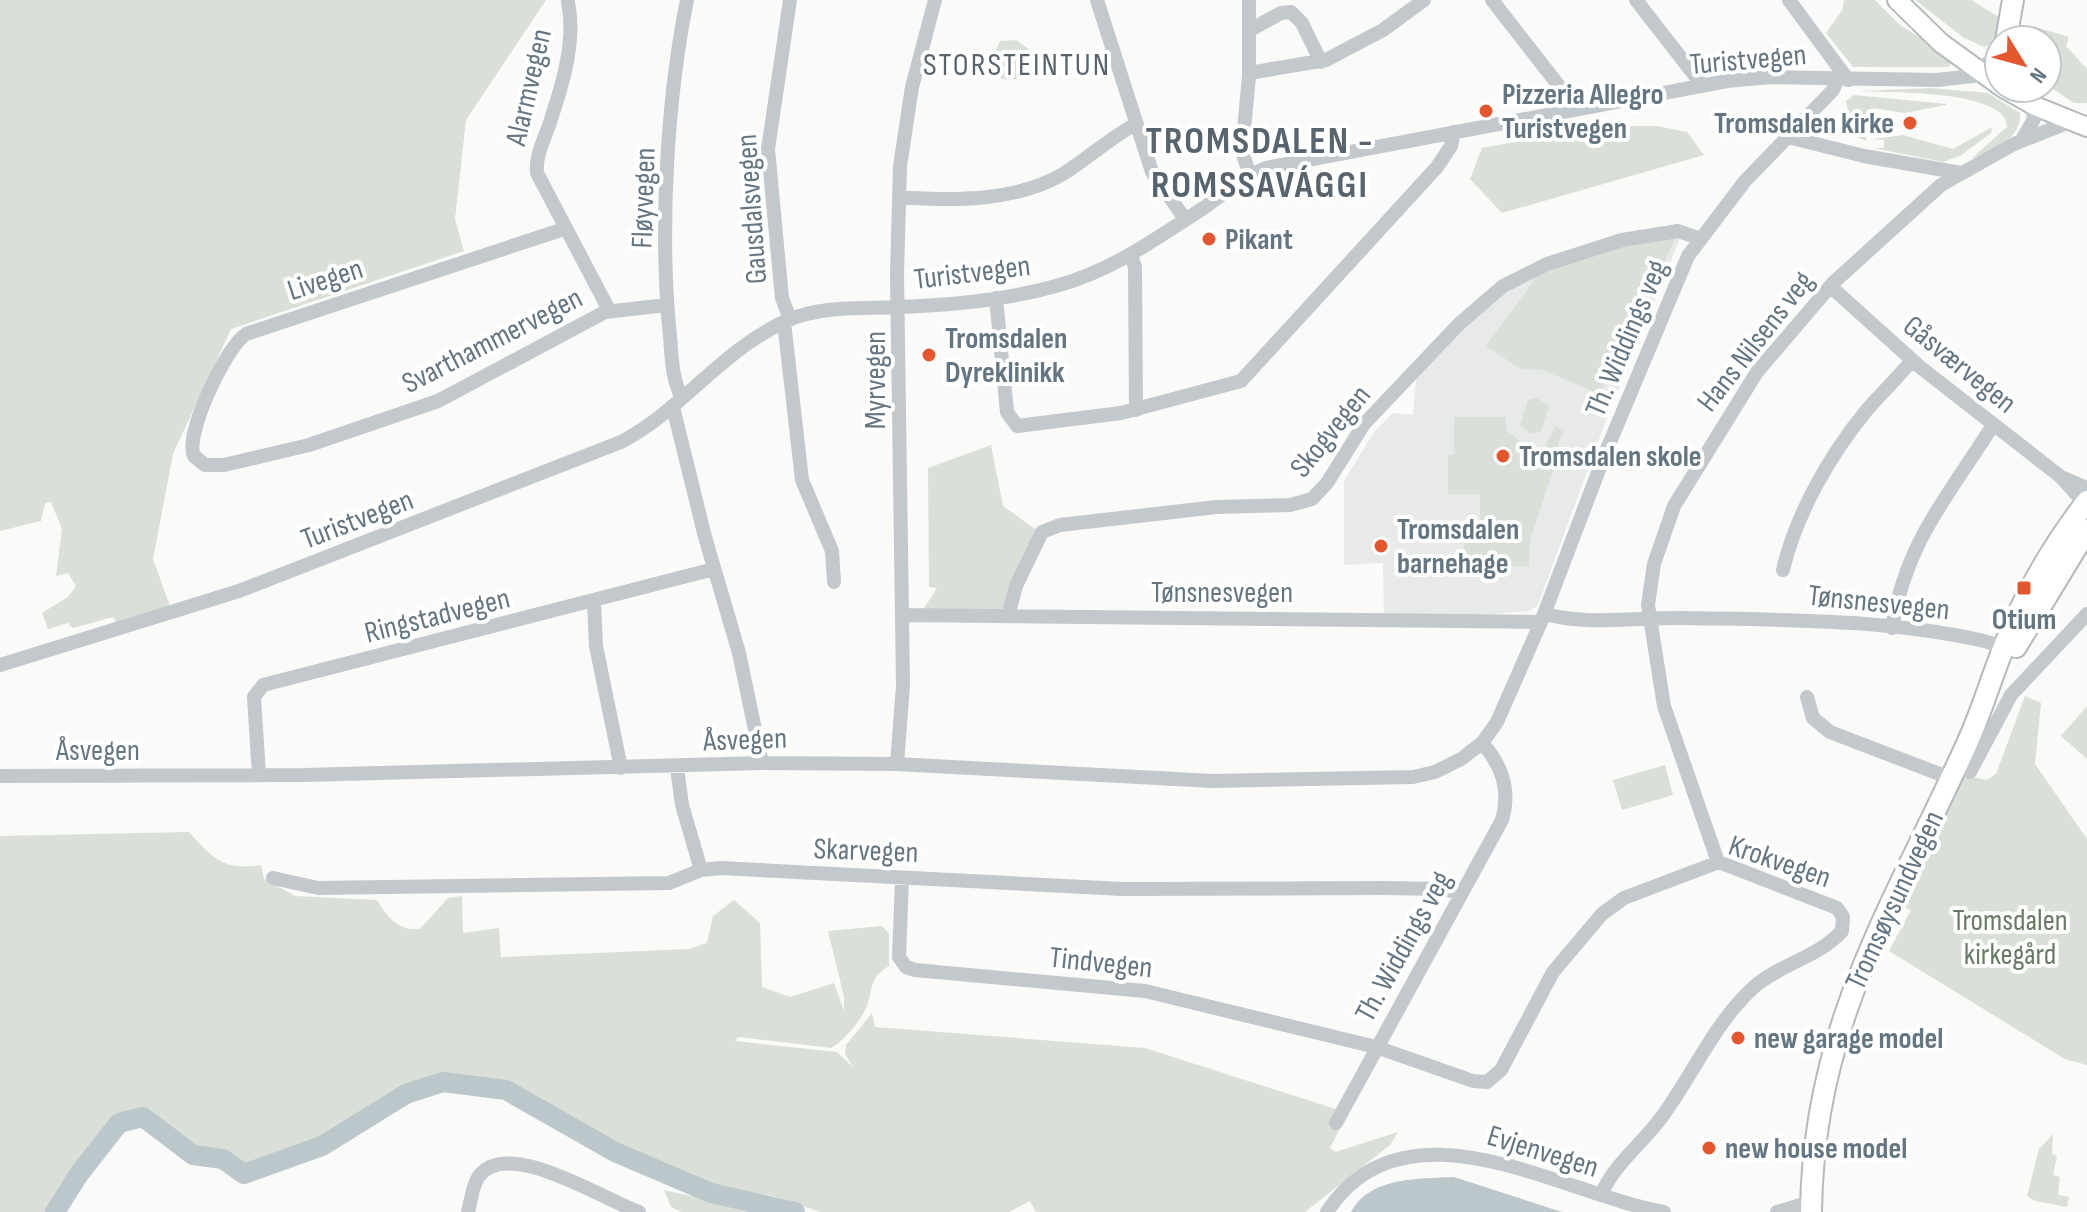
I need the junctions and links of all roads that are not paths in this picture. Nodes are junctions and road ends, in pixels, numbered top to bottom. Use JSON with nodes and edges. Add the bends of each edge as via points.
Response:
{"nodes":[{"id":1,"x":687,"y":0,"type":"edge"},
{"id":2,"x":790,"y":0,"type":"edge"},
{"id":3,"x":935,"y":0,"type":"edge"},
{"id":4,"x":1097,"y":0,"type":"edge"},
{"id":5,"x":1249,"y":0,"type":"edge"},
{"id":6,"x":1424,"y":0,"type":"edge"},
{"id":7,"x":1492,"y":0,"type":"edge"},
{"id":8,"x":1636,"y":0,"type":"edge"},
{"id":9,"x":1789,"y":0,"type":"edge"},
{"id":10,"x":1897,"y":0,"type":"edge"},
{"id":11,"x":2013,"y":0,"type":"edge"},
{"id":12,"x":568,"y":2,"type":"dead end"},
{"id":13,"x":2009,"y":24,"type":"edge"},
{"id":14,"x":1250,"y":30,"type":"junction"},
{"id":15,"x":1321,"y":62,"type":"junction"},
{"id":16,"x":1983,"y":67,"type":"edge"},
{"id":17,"x":1983,"y":72,"type":"edge"},
{"id":18,"x":1249,"y":73,"type":"junction"},
{"id":19,"x":1842,"y":80,"type":"junction"},
{"id":20,"x":1703,"y":86,"type":"junction"},
{"id":21,"x":2030,"y":104,"type":"edge"},
{"id":22,"x":2041,"y":104,"type":"edge"},
{"id":23,"x":1570,"y":109,"type":"junction"},
{"id":24,"x":2080,"y":124,"type":"edge"},
{"id":25,"x":1134,"y":125,"type":"junction"},
{"id":26,"x":1454,"y":132,"type":"junction"},
{"id":27,"x":1788,"y":137,"type":"junction"},
{"id":28,"x":2022,"y":140,"type":"junction"},
{"id":29,"x":1961,"y":173,"type":"junction"},
{"id":30,"x":1250,"y":175,"type":"junction"},
{"id":31,"x":899,"y":197,"type":"junction"},
{"id":32,"x":1185,"y":219,"type":"junction"},
{"id":33,"x":564,"y":229,"type":"junction"},
{"id":34,"x":1698,"y":238,"type":"junction"},
{"id":35,"x":1131,"y":255,"type":"junction"},
{"id":36,"x":1830,"y":286,"type":"junction"},
{"id":37,"x":996,"y":298,"type":"junction"},
{"id":38,"x":667,"y":305,"type":"junction"},
{"id":39,"x":898,"y":307,"type":"junction"},
{"id":40,"x":609,"y":310,"type":"junction"},
{"id":41,"x":787,"y":320,"type":"junction"},
{"id":42,"x":1912,"y":360,"type":"junction"},
{"id":43,"x":678,"y":402,"type":"junction"},
{"id":44,"x":1136,"y":410,"type":"junction"},
{"id":45,"x":1993,"y":425,"type":"junction"},
{"id":46,"x":203,"y":464,"type":"joint"},
{"id":47,"x":2086,"y":500,"type":"edge"},
{"id":48,"x":2087,"y":530,"type":"edge"},
{"id":49,"x":714,"y":569,"type":"junction"},
{"id":50,"x":1783,"y":570,"type":"dead end"},
{"id":51,"x":834,"y":582,"type":"dead end"},
{"id":52,"x":594,"y":602,"type":"junction"},
{"id":53,"x":2087,"y":614,"type":"edge"},
{"id":54,"x":902,"y":615,"type":"junction"},
{"id":55,"x":1008,"y":616,"type":"junction"},
{"id":56,"x":1650,"y":617,"type":"junction"},
{"id":57,"x":1543,"y":618,"type":"junction"},
{"id":58,"x":1892,"y":628,"type":"junction"},
{"id":59,"x":2001,"y":647,"type":"junction"},
{"id":60,"x":0,"y":665,"type":"edge"},
{"id":61,"x":1807,"y":697,"type":"dead end"},
{"id":62,"x":1482,"y":743,"type":"junction"},
{"id":63,"x":762,"y":763,"type":"junction"},
{"id":64,"x":897,"y":764,"type":"junction"},
{"id":65,"x":621,"y":768,"type":"junction"},
{"id":66,"x":677,"y":768,"type":"junction"},
{"id":67,"x":259,"y":775,"type":"junction"},
{"id":68,"x":1960,"y":775,"type":"junction"},
{"id":69,"x":0,"y":776,"type":"edge"},
{"id":70,"x":1718,"y":862,"type":"junction"},
{"id":71,"x":701,"y":870,"type":"junction"},
{"id":72,"x":273,"y":878,"type":"dead end"},
{"id":73,"x":902,"y":879,"type":"junction"},
{"id":74,"x":1461,"y":894,"type":"junction"},
{"id":75,"x":1376,"y":1047,"type":"junction"},
{"id":76,"x":1336,"y":1123,"type":"dead end"},
{"id":77,"x":1601,"y":1195,"type":"junction"},
{"id":78,"x":1811,"y":1207,"type":"edge"},
{"id":79,"x":468,"y":1212,"type":"edge"},
{"id":80,"x":639,"y":1212,"type":"edge"},
{"id":81,"x":1327,"y":1212,"type":"edge"},
{"id":82,"x":1664,"y":1212,"type":"edge"},
{"id":83,"x":1777,"y":1212,"type":"edge"}],
"edges":[{"from":1,"to":38,"type":"street","name":"Fløyvegen","via":[[670,164]]},
{"from":2,"to":41,"type":"street","name":"Gausdalsvegen","via":[[768,149]]},
{"from":3,"to":31,"type":"street","name":"Myrvegen","via":[[904,121]]},
{"from":4,"to":25,"type":"street"},
{"from":5,"to":14,"type":"street"},
{"from":6,"to":15,"type":"street","via":[[1383,30]]},
{"from":7,"to":23,"type":"street","via":[[1563,91]]},
{"from":8,"to":20,"type":"street"},
{"from":9,"to":19,"type":"street"},
{"from":10,"to":16,"type":"main road","via":[[1941,43]]},
{"from":11,"to":13,"type":"highway"},
{"from":12,"to":33,"type":"street","name":"Alarmvegen","via":[[567,57],[536,169]]},
{"from":14,"to":15,"type":"street","via":[[1291,12]]},
{"from":14,"to":18,"type":"street"},
{"from":15,"to":18,"type":"street"},
{"from":17,"to":19,"type":"street","name":"Turistvegen","via":[[1937,80]]},
{"from":18,"to":30,"type":"street","via":[[1242,152]]},
{"from":19,"to":20,"type":"street","name":"Turistvegen","via":[[1771,77]]},
{"from":19,"to":27,"type":"street","name":"Th. Widdings veg"},
{"from":20,"to":23,"type":"street","name":"Turistvegen"},
{"from":21,"to":28,"type":"street","via":[[2034,119]]},
{"from":22,"to":24,"type":"main road"},
{"from":23,"to":26,"type":"street","name":"Turistvegen"},
{"from":24,"to":28,"type":"street"},
{"from":25,"to":31,"type":"street","via":[[1062,174],[1037,184],[974,199]]},
{"from":25,"to":32,"type":"street","via":[[1153,175]]},
{"from":26,"to":30,"type":"street","name":"Turistvegen"},
{"from":26,"to":44,"type":"street","via":[[1437,167],[1246,377]]},
{"from":27,"to":29,"type":"street"},
{"from":27,"to":34,"type":"street","name":"Th. Widdings veg"},
{"from":28,"to":29,"type":"street","name":"Hans Nilsens veg"},
{"from":29,"to":36,"type":"street","name":"Hans Nilsens veg","via":[[1921,199]]},
{"from":30,"to":32,"type":"street","name":"Turistvegen"},
{"from":31,"to":39,"type":"street","name":"Myrvegen"},
{"from":32,"to":35,"type":"street","name":"Turistvegen"},
{"from":33,"to":40,"type":"street","name":"Alarmvegen"},
{"from":33,"to":46,"type":"street","name":"Livegen","via":[[240,337],[191,437],[192,452]]},
{"from":34,"to":55,"type":"street","name":"Skogvegen","via":[[1673,231],[1597,246],[1497,290],[1364,424],[1312,499],[1060,525],[1042,532]]},
{"from":34,"to":57,"type":"street","name":"Th. Widdings veg","via":[[1605,454]]},
{"from":35,"to":37,"type":"street","name":"Turistvegen","via":[[1058,286]]},
{"from":35,"to":44,"type":"street"},
{"from":36,"to":42,"type":"street","name":"Gåsværvegen"},
{"from":36,"to":56,"type":"street","name":"Hans Nilsens veg","via":[[1757,372],[1684,486],[1654,564]]},
{"from":37,"to":39,"type":"street","name":"Turistvegen"},
{"from":37,"to":44,"type":"street","via":[[1012,423],[1025,426]]},
{"from":38,"to":40,"type":"street","name":"Svarthammervegen"},
{"from":38,"to":43,"type":"street","name":"Fløyvegen"},
{"from":39,"to":41,"type":"street","name":"Turistvegen","via":[[832,310]]},
{"from":39,"to":54,"type":"street","name":"Myrvegen"},
{"from":40,"to":46,"type":"street","name":"Svarthammervegen","via":[[426,406],[281,452],[232,464]]},
{"from":41,"to":43,"type":"street","name":"Turistvegen","via":[[724,360]]},
{"from":41,"to":51,"type":"street","name":"Gausdalsvegen","via":[[802,480],[832,551]]},
{"from":42,"to":45,"type":"street","name":"Gåsværvegen"},
{"from":42,"to":50,"type":"street","via":[[1865,412],[1838,452],[1803,515]]},
{"from":43,"to":49,"type":"street","name":"Fløyvegen"},
{"from":43,"to":60,"type":"street","name":"Turistvegen","via":[[621,442],[447,513],[217,598]]},
{"from":45,"to":47,"type":"street","name":"Gåsværvegen"},
{"from":45,"to":58,"type":"street","via":[[1928,523]]},
{"from":47,"to":59,"type":"highway","name":"Tromsøysundvegen"},
{"from":48,"to":59,"type":"highway","name":"Tromsøysundvegen"},
{"from":49,"to":52,"type":"street","name":"Ringstadvegen"},
{"from":49,"to":63,"type":"street","name":"Fløyvegen","via":[[739,653]]},
{"from":52,"to":65,"type":"street","via":[[596,646]]},
{"from":52,"to":67,"type":"street","name":"Ringstadvegen","via":[[261,686],[254,697]]},
{"from":53,"to":68,"type":"street","via":[[2011,695]]},
{"from":54,"to":55,"type":"street","name":"Tønsnesvegen"},
{"from":54,"to":64,"type":"street","name":"Myrvegen"},
{"from":55,"to":57,"type":"street","name":"Tønsnesvegen"},
{"from":56,"to":57,"type":"street","name":"Tønsnesvegen"},
{"from":56,"to":58,"type":"street","name":"Tønsnesvegen","via":[[1794,618]]},
{"from":56,"to":70,"type":"street","name":"Hans Nilsens veg","via":[[1664,706]]},
{"from":57,"to":62,"type":"street","name":"Th. Widdings veg","via":[[1499,719]]},
{"from":58,"to":59,"type":"street","name":"Tønsnesvegen"},
{"from":59,"to":68,"type":"highway","name":"Tromsøysundvegen"},
{"from":61,"to":68,"type":"street","via":[[1813,718],[1830,732]]},
{"from":62,"to":64,"type":"street","name":"Åsvegen","via":[[1435,772],[1364,779],[1127,778]]},
{"from":62,"to":74,"type":"street","name":"Th. Widdings veg","via":[[1504,778],[1506,805]]},
{"from":63,"to":64,"type":"street","name":"Åsvegen"},
{"from":63,"to":66,"type":"street","name":"Åsvegen"},
{"from":65,"to":66,"type":"street","name":"Åsvegen"},
{"from":65,"to":67,"type":"street","name":"Åsvegen"},
{"from":66,"to":71,"type":"street"},
{"from":67,"to":69,"type":"street","name":"Åsvegen"},
{"from":68,"to":78,"type":"highway","name":"Tromsøysundvegen","via":[[1870,944],[1842,1016],[1821,1101]]},
{"from":70,"to":75,"type":"street","name":"Krokvegen","via":[[1624,898],[1602,914],[1553,972],[1492,1080],[1456,1076]]},
{"from":70,"to":77,"type":"street","name":"Krokvegen","via":[[1837,908],[1844,927],[1742,999]]},
{"from":71,"to":72,"type":"street","name":"Skarvegen","via":[[669,883],[318,888]]},
{"from":71,"to":73,"type":"street","name":"Skarvegen"},
{"from":73,"to":74,"type":"street","name":"Skarvegen","via":[[1146,890],[1445,889]]},
{"from":73,"to":75,"type":"street","name":"Tindvegen","via":[[899,957],[906,967],[1145,991]]},
{"from":74,"to":75,"type":"street","name":"Th. Widdings veg"},
{"from":75,"to":76,"type":"street","name":"Th. Widdings veg"},
{"from":77,"to":81,"type":"street","name":"Evjenvegen","via":[[1489,1159],[1438,1155],[1381,1168],[1355,1184]]},
{"from":77,"to":82,"type":"street","name":"Evjenvegen"},
{"from":78,"to":83,"type":"street"},
{"from":79,"to":80,"type":"street","via":[[479,1176],[489,1167],[515,1163],[566,1178]]}]}
